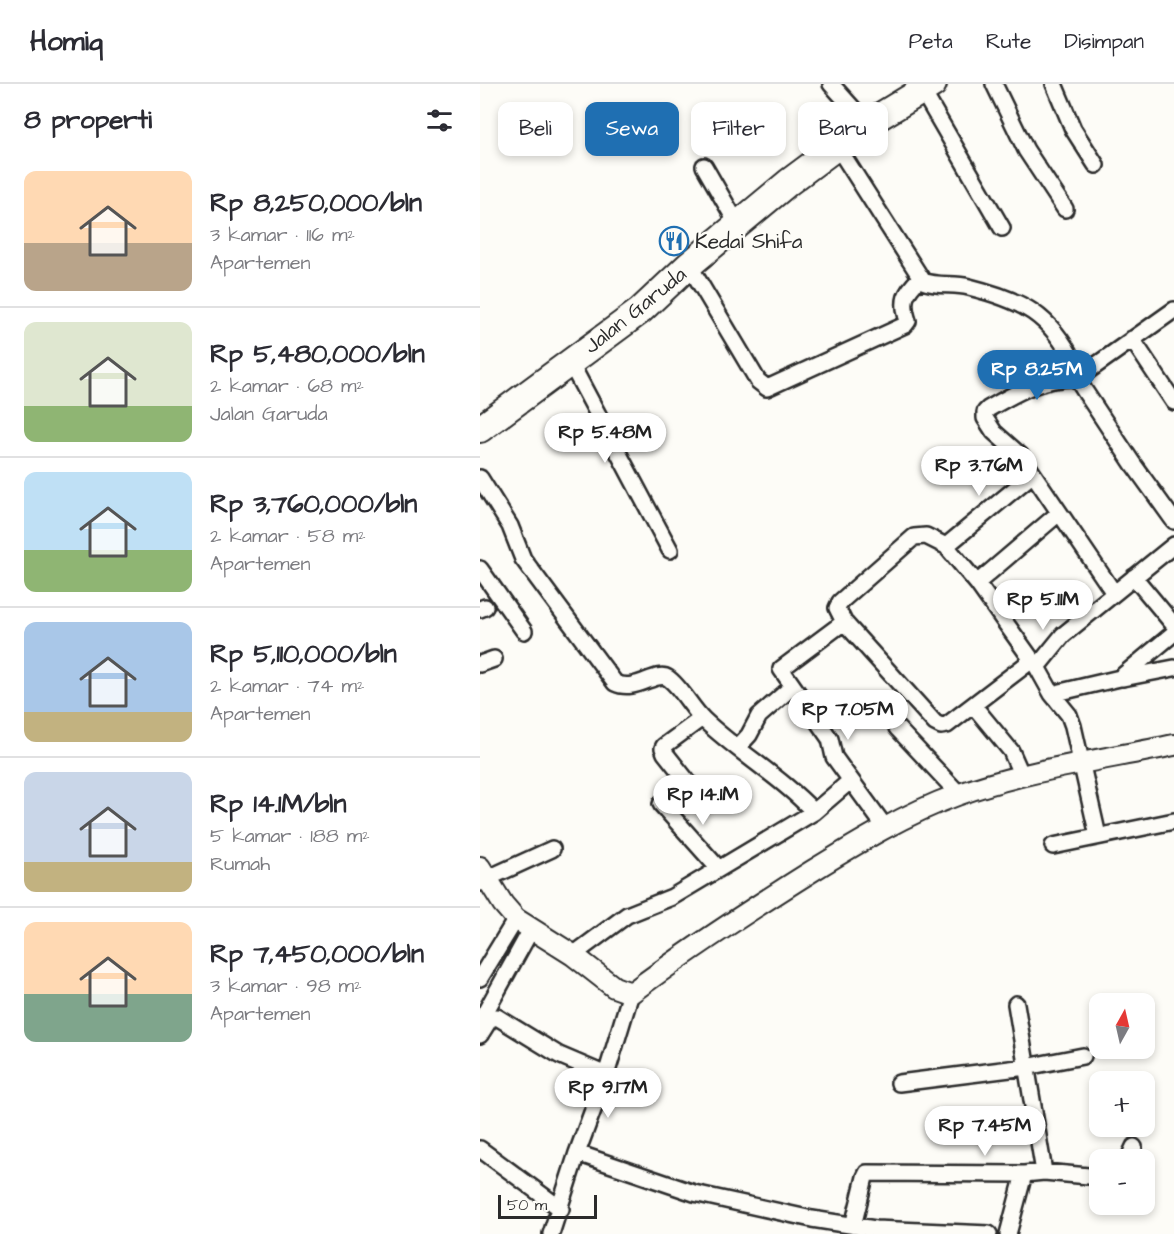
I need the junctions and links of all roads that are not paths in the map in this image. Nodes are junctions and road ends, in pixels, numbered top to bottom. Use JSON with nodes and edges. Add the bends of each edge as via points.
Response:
{"nodes":[{"id":1,"x":831,"y":84,"type":"edge"},
{"id":2,"x":994,"y":84,"type":"edge"},
{"id":3,"x":1054,"y":84,"type":"edge"},
{"id":4,"x":928,"y":87,"type":"edge"},
{"id":5,"x":847,"y":102,"type":"edge"},
{"id":6,"x":888,"y":111,"type":"edge"},
{"id":7,"x":825,"y":156,"type":"edge"},
{"id":8,"x":843,"y":156,"type":"edge"},
{"id":9,"x":1096,"y":165,"type":"dead end"},
{"id":10,"x":704,"y":166,"type":"dead end"},
{"id":11,"x":1065,"y":209,"type":"dead end"},
{"id":12,"x":738,"y":225,"type":"junction"},
{"id":13,"x":1002,"y":228,"type":"dead end"},
{"id":14,"x":689,"y":265,"type":"junction"},
{"id":15,"x":920,"y":278,"type":"junction"},
{"id":16,"x":1174,"y":310,"type":"edge"},
{"id":17,"x":1132,"y":339,"type":"junction"},
{"id":18,"x":570,"y":363,"type":"junction"},
{"id":19,"x":1077,"y":378,"type":"junction"},
{"id":20,"x":1174,"y":402,"type":"edge"},
{"id":21,"x":480,"y":429,"type":"edge"},
{"id":22,"x":1033,"y":474,"type":"junction"},
{"id":23,"x":480,"y":478,"type":"edge"},
{"id":24,"x":1059,"y":513,"type":"junction"},
{"id":25,"x":1174,"y":521,"type":"edge"},
{"id":26,"x":1174,"y":545,"type":"edge"},
{"id":27,"x":946,"y":546,"type":"junction"},
{"id":28,"x":670,"y":550,"type":"dead end"},
{"id":29,"x":480,"y":569,"type":"edge"},
{"id":30,"x":1134,"y":577,"type":"junction"},
{"id":31,"x":977,"y":583,"type":"junction"},
{"id":32,"x":1114,"y":593,"type":"junction"},
{"id":33,"x":844,"y":622,"type":"junction"},
{"id":34,"x":1174,"y":625,"type":"edge"},
{"id":35,"x":524,"y":630,"type":"dead end"},
{"id":36,"x":1174,"y":633,"type":"edge"},
{"id":37,"x":1034,"y":664,"type":"junction"},
{"id":38,"x":1174,"y":668,"type":"edge"},
{"id":39,"x":1120,"y":678,"type":"junction"},
{"id":40,"x":792,"y":687,"type":"junction"},
{"id":41,"x":1052,"y":694,"type":"junction"},
{"id":42,"x":973,"y":705,"type":"junction"},
{"id":43,"x":702,"y":718,"type":"junction"},
{"id":44,"x":897,"y":728,"type":"dead end"},
{"id":45,"x":1174,"y":745,"type":"edge"},
{"id":46,"x":738,"y":747,"type":"junction"},
{"id":47,"x":1083,"y":764,"type":"junction"},
{"id":48,"x":1022,"y":776,"type":"junction"},
{"id":49,"x":850,"y":781,"type":"junction"},
{"id":50,"x":959,"y":794,"type":"junction"},
{"id":51,"x":814,"y":812,"type":"junction"},
{"id":52,"x":1174,"y":821,"type":"edge"},
{"id":53,"x":885,"y":827,"type":"junction"},
{"id":54,"x":1098,"y":836,"type":"junction"},
{"id":55,"x":1053,"y":846,"type":"dead end"},
{"id":56,"x":552,"y":849,"type":"dead end"},
{"id":57,"x":719,"y":868,"type":"junction"},
{"id":58,"x":482,"y":876,"type":"edge"},
{"id":59,"x":524,"y":924,"type":"junction"},
{"id":60,"x":573,"y":955,"type":"junction"},
{"id":61,"x":480,"y":978,"type":"edge"},
{"id":62,"x":631,"y":993,"type":"junction"},
{"id":63,"x":1016,"y":1004,"type":"dead end"},
{"id":64,"x":482,"y":1026,"type":"edge"},
{"id":65,"x":1083,"y":1056,"type":"dead end"},
{"id":66,"x":1026,"y":1067,"type":"junction"},
{"id":67,"x":606,"y":1075,"type":"junction"},
{"id":68,"x":899,"y":1083,"type":"dead end"},
{"id":69,"x":577,"y":1153,"type":"junction"},
{"id":70,"x":482,"y":1155,"type":"edge"},
{"id":71,"x":1044,"y":1172,"type":"junction"},
{"id":72,"x":1024,"y":1174,"type":"junction"},
{"id":73,"x":1089,"y":1176,"type":"edge"},
{"id":74,"x":561,"y":1209,"type":"junction"},
{"id":75,"x":853,"y":1226,"type":"junction"},
{"id":76,"x":551,"y":1234,"type":"edge"},
{"id":77,"x":989,"y":1234,"type":"edge"},
{"id":78,"x":1008,"y":1234,"type":"edge"}],
"edges":[{"from":1,"to":5,"type":"street"},
{"from":2,"to":11,"type":"street","via":[[1026,150]]},
{"from":3,"to":9,"type":"street","via":[[1073,129]]},
{"from":4,"to":6,"type":"highway","name":"Jalan Garuda"},
{"from":4,"to":13,"type":"street"},
{"from":7,"to":12,"type":"highway","name":"Jalan Garuda"},
{"from":8,"to":15,"type":"street"},
{"from":10,"to":12,"type":"street"},
{"from":12,"to":14,"type":"highway","name":"Jalan Garuda"},
{"from":14,"to":15,"type":"street","via":[[758,381],[767,388],[905,326],[906,293]]},
{"from":14,"to":18,"type":"highway","name":"Jalan Garuda","via":[[640,311]]},
{"from":15,"to":19,"type":"street","via":[[929,284],[968,286],[1035,312],[1055,330],[1077,368]]},
{"from":16,"to":17,"type":"street"},
{"from":17,"to":19,"type":"street"},
{"from":17,"to":20,"type":"street"},
{"from":18,"to":21,"type":"highway","name":"Jalan Garuda"},
{"from":18,"to":28,"type":"street"},
{"from":19,"to":22,"type":"street","via":[[1031,385],[985,412],[994,432],[1015,449]]},
{"from":19,"to":25,"type":"street"},
{"from":22,"to":24,"type":"street"},
{"from":22,"to":27,"type":"street"},
{"from":23,"to":43,"type":"street","via":[[510,526],[523,559],[615,683],[633,686],[664,676]]},
{"from":24,"to":31,"type":"street"},
{"from":24,"to":32,"type":"street"},
{"from":26,"to":30,"type":"street"},
{"from":27,"to":31,"type":"street"},
{"from":27,"to":33,"type":"street","via":[[926,536],[914,537],[840,602],[837,608]]},
{"from":29,"to":35,"type":"street"},
{"from":30,"to":32,"type":"street"},
{"from":30,"to":34,"type":"street"},
{"from":31,"to":37,"type":"street"},
{"from":32,"to":37,"type":"street","via":[[1058,638]]},
{"from":33,"to":40,"type":"street","via":[[782,666],[781,672]]},
{"from":33,"to":42,"type":"street","via":[[938,725],[947,725]]},
{"from":36,"to":39,"type":"street"},
{"from":37,"to":41,"type":"street"},
{"from":37,"to":42,"type":"street"},
{"from":38,"to":39,"type":"street"},
{"from":39,"to":41,"type":"street"},
{"from":40,"to":46,"type":"street","via":[[759,716]]},
{"from":40,"to":49,"type":"street","via":[[830,739],[834,757]]},
{"from":41,"to":47,"type":"street","via":[[1071,720]]},
{"from":42,"to":48,"type":"street","via":[[1011,751]]},
{"from":43,"to":46,"type":"street"},
{"from":43,"to":57,"type":"street","via":[[663,748],[688,782],[661,804]]},
{"from":44,"to":50,"type":"street"},
{"from":45,"to":47,"type":"street"},
{"from":46,"to":51,"type":"street","via":[[794,790]]},
{"from":47,"to":48,"type":"street"},
{"from":47,"to":54,"type":"street"},
{"from":48,"to":50,"type":"street"},
{"from":49,"to":51,"type":"street"},
{"from":49,"to":53,"type":"street"},
{"from":50,"to":53,"type":"street"},
{"from":51,"to":57,"type":"street"},
{"from":52,"to":54,"type":"street"},
{"from":53,"to":62,"type":"street","via":[[695,946]]},
{"from":54,"to":55,"type":"street"},
{"from":56,"to":58,"type":"street"},
{"from":57,"to":60,"type":"street","via":[[672,897],[627,915]]},
{"from":58,"to":59,"type":"street","via":[[502,904]]},
{"from":59,"to":60,"type":"street"},
{"from":59,"to":61,"type":"street"},
{"from":59,"to":64,"type":"street"},
{"from":60,"to":62,"type":"street","via":[[614,987]]},
{"from":62,"to":67,"type":"street"},
{"from":63,"to":66,"type":"street"},
{"from":64,"to":67,"type":"street","via":[[497,1017],[559,1055]]},
{"from":65,"to":66,"type":"street"},
{"from":66,"to":68,"type":"street"},
{"from":66,"to":71,"type":"street"},
{"from":67,"to":69,"type":"street"},
{"from":69,"to":74,"type":"street"},
{"from":69,"to":75,"type":"street","via":[[694,1193]]},
{"from":70,"to":74,"type":"street"},
{"from":71,"to":72,"type":"street"},
{"from":71,"to":73,"type":"street"},
{"from":72,"to":75,"type":"street","via":[[867,1173]]},
{"from":72,"to":78,"type":"street"},
{"from":74,"to":76,"type":"street"},
{"from":75,"to":77,"type":"street"}]}
